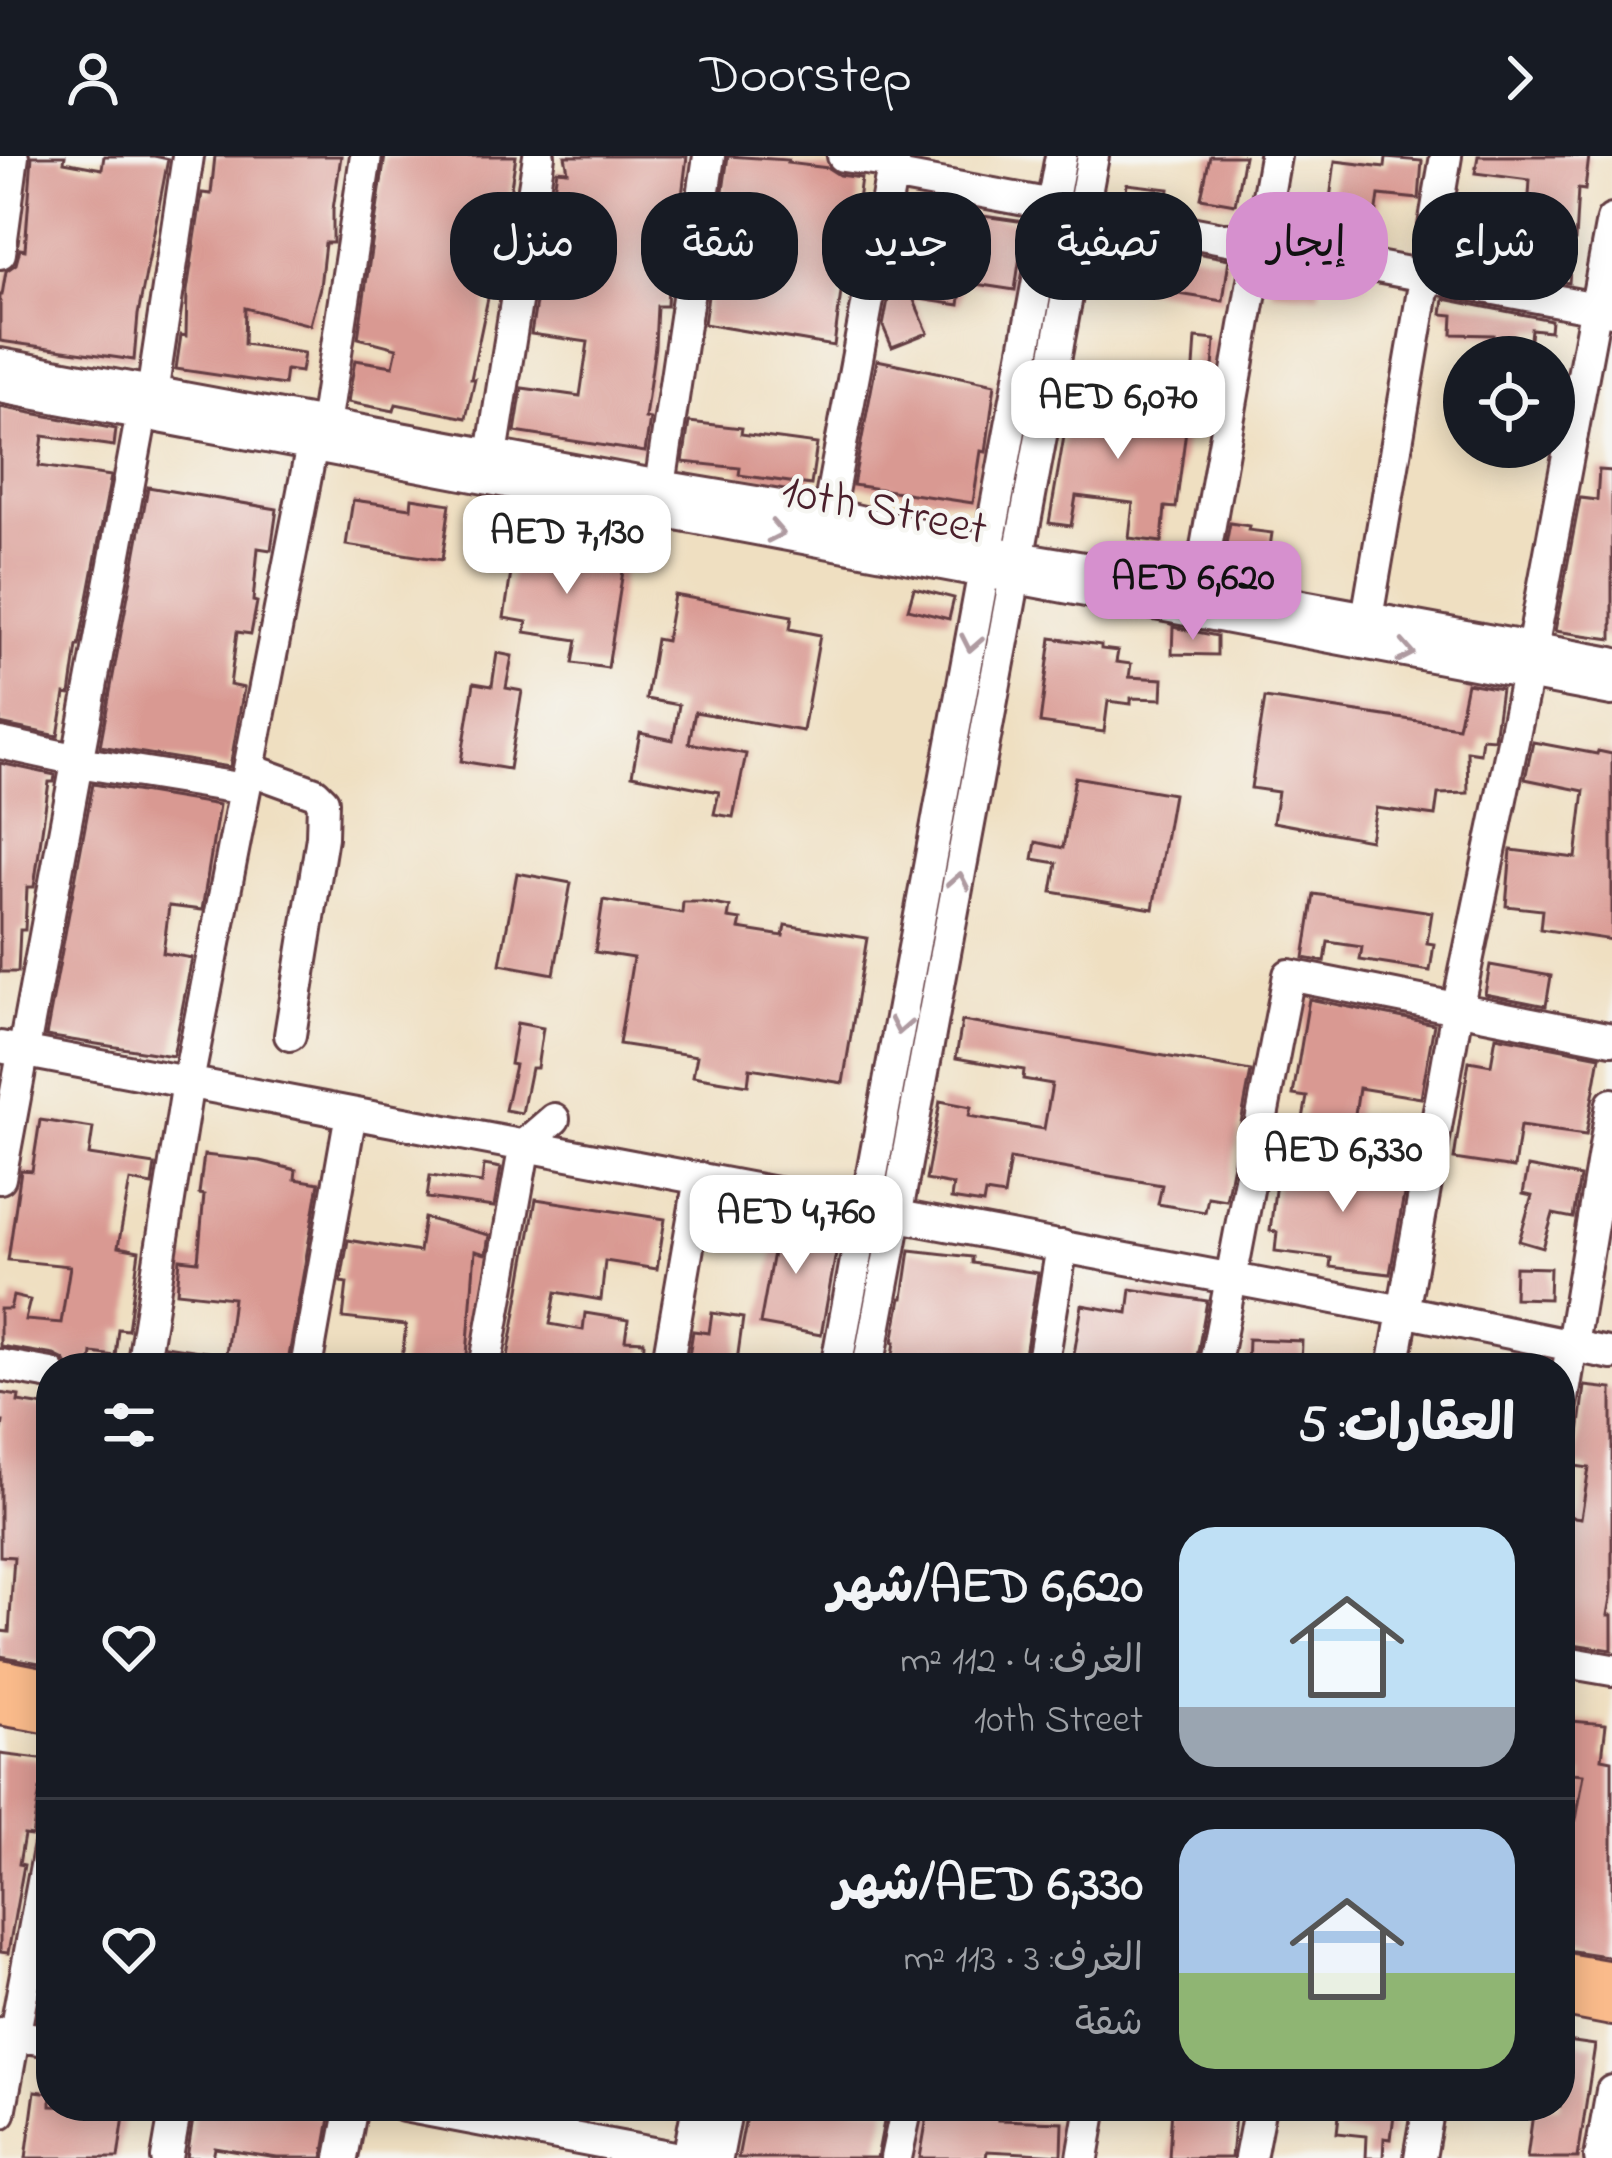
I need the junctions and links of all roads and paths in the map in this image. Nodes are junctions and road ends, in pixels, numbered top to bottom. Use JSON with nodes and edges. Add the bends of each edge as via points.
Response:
{"nodes":[{"id":1,"x":13,"y":156,"type":"edge"},
{"id":2,"x":188,"y":156,"type":"edge"},
{"id":3,"x":366,"y":156,"type":"edge"},
{"id":4,"x":539,"y":156,"type":"edge"},
{"id":5,"x":709,"y":156,"type":"edge"},
{"id":6,"x":843,"y":156,"type":"edge"},
{"id":7,"x":1061,"y":156,"type":"edge"},
{"id":8,"x":1093,"y":156,"type":"edge"},
{"id":9,"x":1274,"y":156,"type":"edge"},
{"id":10,"x":1446,"y":156,"type":"edge"},
{"id":11,"x":893,"y":165,"type":"edge"},
{"id":12,"x":1054,"y":192,"type":"edge"},
{"id":13,"x":1087,"y":192,"type":"edge"},
{"id":14,"x":1268,"y":192,"type":"edge"},
{"id":15,"x":1440,"y":192,"type":"edge"},
{"id":16,"x":1015,"y":196,"type":"edge"},
{"id":17,"x":1612,"y":220,"type":"edge"},
{"id":18,"x":0,"y":253,"type":"edge"},
{"id":19,"x":1039,"y":300,"type":"edge"},
{"id":20,"x":1063,"y":300,"type":"edge"},
{"id":21,"x":1249,"y":300,"type":"edge"},
{"id":22,"x":1422,"y":300,"type":"edge"},
{"id":23,"x":1557,"y":300,"type":"edge"},
{"id":24,"x":1604,"y":309,"type":"edge"},
{"id":25,"x":0,"y":364,"type":"edge"},
{"id":26,"x":0,"y":387,"type":"edge"},
{"id":27,"x":147,"y":403,"type":"junction"},
{"id":28,"x":319,"y":435,"type":"junction"},
{"id":29,"x":492,"y":454,"type":"junction"},
{"id":30,"x":660,"y":486,"type":"junction"},
{"id":31,"x":828,"y":514,"type":"junction"},
{"id":32,"x":1002,"y":565,"type":"junction"},
{"id":33,"x":1199,"y":587,"type":"junction"},
{"id":34,"x":1367,"y":618,"type":"junction"},
{"id":35,"x":1529,"y":662,"type":"junction"},
{"id":36,"x":1612,"y":663,"type":"edge"},
{"id":37,"x":1612,"y":690,"type":"edge"},
{"id":38,"x":0,"y":743,"type":"edge"},
{"id":39,"x":78,"y":760,"type":"junction"},
{"id":40,"x":247,"y":779,"type":"junction"},
{"id":41,"x":1457,"y":1010,"type":"junction"},
{"id":42,"x":290,"y":1035,"type":"dead end"},
{"id":43,"x":1612,"y":1039,"type":"edge"},
{"id":44,"x":12,"y":1049,"type":"edge"},
{"id":45,"x":188,"y":1082,"type":"junction"},
{"id":46,"x":1612,"y":1104,"type":"edge"},
{"id":47,"x":351,"y":1113,"type":"junction"},
{"id":48,"x":554,"y":1119,"type":"dead end"},
{"id":49,"x":525,"y":1144,"type":"junction"},
{"id":50,"x":0,"y":1178,"type":"edge"},
{"id":51,"x":700,"y":1178,"type":"junction"},
{"id":52,"x":866,"y":1209,"type":"junction"},
{"id":53,"x":897,"y":1214,"type":"junction"},
{"id":54,"x":1062,"y":1246,"type":"junction"},
{"id":55,"x":1229,"y":1278,"type":"junction"},
{"id":56,"x":1403,"y":1311,"type":"junction"},
{"id":57,"x":1573,"y":1345,"type":"junction"},
{"id":58,"x":144,"y":1353,"type":"edge"},
{"id":59,"x":309,"y":1353,"type":"edge"},
{"id":60,"x":488,"y":1353,"type":"edge"},
{"id":61,"x":670,"y":1353,"type":"edge"},
{"id":62,"x":839,"y":1353,"type":"edge"},
{"id":63,"x":871,"y":1353,"type":"edge"},
{"id":64,"x":1044,"y":1353,"type":"edge"},
{"id":65,"x":1216,"y":1353,"type":"edge"},
{"id":66,"x":1396,"y":1353,"type":"edge"},
{"id":67,"x":1572,"y":1353,"type":"edge"},
{"id":68,"x":1612,"y":1354,"type":"edge"},
{"id":69,"x":0,"y":1365,"type":"edge"},
{"id":70,"x":36,"y":1372,"type":"edge"},
{"id":71,"x":1575,"y":1664,"type":"edge"},
{"id":72,"x":1612,"y":1670,"type":"edge"},
{"id":73,"x":0,"y":1678,"type":"edge"},
{"id":74,"x":36,"y":1685,"type":"edge"},
{"id":75,"x":0,"y":1706,"type":"edge"},
{"id":76,"x":36,"y":1712,"type":"edge"},
{"id":77,"x":36,"y":1905,"type":"edge"},
{"id":78,"x":1575,"y":1973,"type":"edge"},
{"id":79,"x":1612,"y":1980,"type":"edge"},
{"id":80,"x":1575,"y":2000,"type":"edge"},
{"id":81,"x":1612,"y":2007,"type":"edge"},
{"id":82,"x":7,"y":2034,"type":"edge"},
{"id":83,"x":1612,"y":2092,"type":"edge"},
{"id":84,"x":0,"y":2114,"type":"edge"},
{"id":85,"x":173,"y":2121,"type":"edge"},
{"id":86,"x":349,"y":2121,"type":"edge"},
{"id":87,"x":483,"y":2121,"type":"edge"},
{"id":88,"x":695,"y":2121,"type":"edge"},
{"id":89,"x":724,"y":2121,"type":"edge"},
{"id":90,"x":904,"y":2121,"type":"edge"},
{"id":91,"x":1089,"y":2121,"type":"edge"},
{"id":92,"x":1258,"y":2121,"type":"edge"},
{"id":93,"x":1426,"y":2121,"type":"edge"},
{"id":94,"x":166,"y":2158,"type":"edge"},
{"id":95,"x":342,"y":2158,"type":"edge"},
{"id":96,"x":679,"y":2158,"type":"edge"},
{"id":97,"x":688,"y":2158,"type":"edge"},
{"id":98,"x":717,"y":2158,"type":"edge"},
{"id":99,"x":896,"y":2158,"type":"edge"},
{"id":100,"x":1083,"y":2158,"type":"edge"},
{"id":101,"x":1250,"y":2158,"type":"edge"},
{"id":102,"x":1420,"y":2158,"type":"edge"},
{"id":103,"x":1600,"y":2158,"type":"edge"}],
"edges":[{"from":1,"to":18,"type":"street"},
{"from":2,"to":27,"type":"street"},
{"from":3,"to":28,"type":"street"},
{"from":4,"to":29,"type":"street"},
{"from":5,"to":30,"type":"street"},
{"from":6,"to":11,"type":"street"},
{"from":7,"to":12,"type":"street"},
{"from":8,"to":13,"type":"street"},
{"from":9,"to":14,"type":"street"},
{"from":10,"to":15,"type":"street"},
{"from":11,"to":16,"type":"street"},
{"from":11,"to":31,"type":"street"},
{"from":17,"to":24,"type":"street"},
{"from":19,"to":32,"type":"street"},
{"from":20,"to":32,"type":"street"},
{"from":21,"to":33,"type":"street"},
{"from":22,"to":34,"type":"street"},
{"from":23,"to":24,"type":"street"},
{"from":24,"to":35,"type":"street"},
{"from":25,"to":27,"type":"street","name":"10th Street"},
{"from":26,"to":27,"type":"street","name":"10th Street"},
{"from":27,"to":28,"type":"street","name":"10th Street"},
{"from":27,"to":39,"type":"street"},
{"from":28,"to":29,"type":"street","name":"10th Street"},
{"from":28,"to":32,"type":"street","name":"10th Street","one_way":true},
{"from":28,"to":40,"type":"street"},
{"from":29,"to":30,"type":"street","name":"10th Street"},
{"from":30,"to":31,"type":"street","name":"10th Street"},
{"from":31,"to":32,"type":"street","name":"10th Street"},
{"from":32,"to":33,"type":"street","name":"10th Street"},
{"from":32,"to":35,"type":"street","name":"10th Street","one_way":true},
{"from":32,"to":52,"type":"street","one_way":true},
{"from":53,"to":32,"type":"street","one_way":true},
{"from":33,"to":34,"type":"street","name":"10th Street"},
{"from":34,"to":35,"type":"street","name":"10th Street"},
{"from":35,"to":36,"type":"street","name":"10th Street"},
{"from":35,"to":37,"type":"street","name":"10th Street"},
{"from":35,"to":41,"type":"street"},
{"from":38,"to":39,"type":"street"},
{"from":39,"to":40,"type":"street"},
{"from":39,"to":44,"type":"street"},
{"from":40,"to":42,"type":"street","via":[[323,801]]},
{"from":40,"to":45,"type":"street"},
{"from":41,"to":43,"type":"street"},
{"from":41,"to":55,"type":"street","via":[[1289,975]]},
{"from":41,"to":56,"type":"street"},
{"from":44,"to":45,"type":"street"},
{"from":44,"to":50,"type":"street"},
{"from":45,"to":47,"type":"street"},
{"from":45,"to":58,"type":"street"},
{"from":46,"to":57,"type":"street"},
{"from":47,"to":49,"type":"street"},
{"from":47,"to":59,"type":"street"},
{"from":48,"to":49,"type":"street"},
{"from":49,"to":51,"type":"street"},
{"from":49,"to":60,"type":"street"},
{"from":51,"to":52,"type":"street"},
{"from":51,"to":61,"type":"street"},
{"from":52,"to":53,"type":"street"},
{"from":52,"to":62,"type":"street"},
{"from":53,"to":54,"type":"street"},
{"from":53,"to":63,"type":"street"},
{"from":54,"to":55,"type":"street"},
{"from":54,"to":64,"type":"street"},
{"from":55,"to":56,"type":"street"},
{"from":55,"to":65,"type":"street"},
{"from":56,"to":57,"type":"street"},
{"from":56,"to":66,"type":"street"},
{"from":57,"to":67,"type":"street"},
{"from":57,"to":68,"type":"street"},
{"from":69,"to":70,"type":"street"},
{"from":71,"to":72,"type":"street"},
{"from":73,"to":74,"type":"main road"},
{"from":75,"to":76,"type":"main road"},
{"from":77,"to":82,"type":"street"},
{"from":78,"to":79,"type":"main road"},
{"from":80,"to":81,"type":"main road"},
{"from":82,"to":84,"type":"street"},
{"from":83,"to":103,"type":"street"},
{"from":85,"to":94,"type":"street"},
{"from":86,"to":95,"type":"street"},
{"from":87,"to":96,"type":"street"},
{"from":88,"to":97,"type":"street"},
{"from":89,"to":98,"type":"street"},
{"from":90,"to":99,"type":"street"},
{"from":91,"to":100,"type":"street"},
{"from":92,"to":101,"type":"street"},
{"from":93,"to":102,"type":"street"}]}
